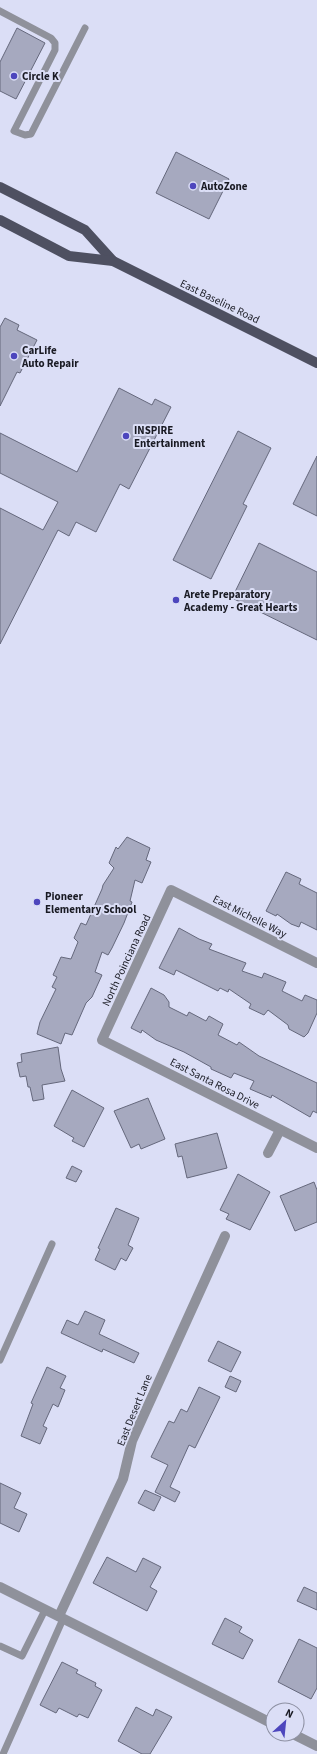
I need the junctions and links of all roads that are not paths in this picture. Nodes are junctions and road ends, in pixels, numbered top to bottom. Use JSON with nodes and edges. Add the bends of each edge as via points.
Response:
{"nodes":[{"id":1,"x":0,"y":11,"type":"edge"},
{"id":2,"x":84,"y":28,"type":"dead end"},
{"id":3,"x":0,"y":187,"type":"edge"},
{"id":4,"x":0,"y":220,"type":"edge"},
{"id":5,"x":113,"y":261,"type":"junction"},
{"id":6,"x":317,"y":363,"type":"edge"},
{"id":7,"x":171,"y":890,"type":"joint"},
{"id":8,"x":317,"y":963,"type":"edge"},
{"id":9,"x":102,"y":1040,"type":"joint"},
{"id":10,"x":280,"y":1130,"type":"junction"},
{"id":11,"x":317,"y":1148,"type":"edge"},
{"id":12,"x":268,"y":1153,"type":"dead end"},
{"id":13,"x":225,"y":1236,"type":"dead end"},
{"id":14,"x":52,"y":1244,"type":"dead end"},
{"id":15,"x":0,"y":1360,"type":"edge"},
{"id":16,"x":0,"y":1587,"type":"edge"},
{"id":17,"x":45,"y":1610,"type":"junction"},
{"id":18,"x":61,"y":1618,"type":"junction"},
{"id":19,"x":0,"y":1646,"type":"edge"},
{"id":20,"x":265,"y":1720,"type":"edge"},
{"id":21,"x":305,"y":1740,"type":"edge"},
{"id":22,"x":317,"y":1746,"type":"edge"},
{"id":23,"x":3,"y":1754,"type":"edge"}],
"edges":[{"from":1,"to":2,"type":"lane","via":[[51,38],[55,43],[55,50],[14,131],[24,135],[31,134]]},
{"from":3,"to":5,"type":"main road","name":"East Baseline Road","via":[[84,230]]},
{"from":4,"to":5,"type":"main road","name":"East Baseline Road","via":[[69,256]]},
{"from":5,"to":6,"type":"main road","name":"East Baseline Road"},
{"from":7,"to":8,"type":"street","name":"East Michelle Way"},
{"from":7,"to":9,"type":"street","name":"North Poinciana Road"},
{"from":9,"to":10,"type":"street","name":"East Santa Rosa Drive"},
{"from":10,"to":11,"type":"street","name":"East Santa Rosa Drive"},
{"from":10,"to":12,"type":"street"},
{"from":13,"to":18,"type":"street","name":"East Desert Lane","via":[[132,1441],[123,1479]]},
{"from":14,"to":15,"type":"lane"},
{"from":16,"to":17,"type":"street"},
{"from":17,"to":18,"type":"street"},
{"from":17,"to":19,"type":"lane","via":[[22,1656]]},
{"from":18,"to":20,"type":"street"},
{"from":18,"to":23,"type":"lane"},
{"from":21,"to":22,"type":"street"}]}
